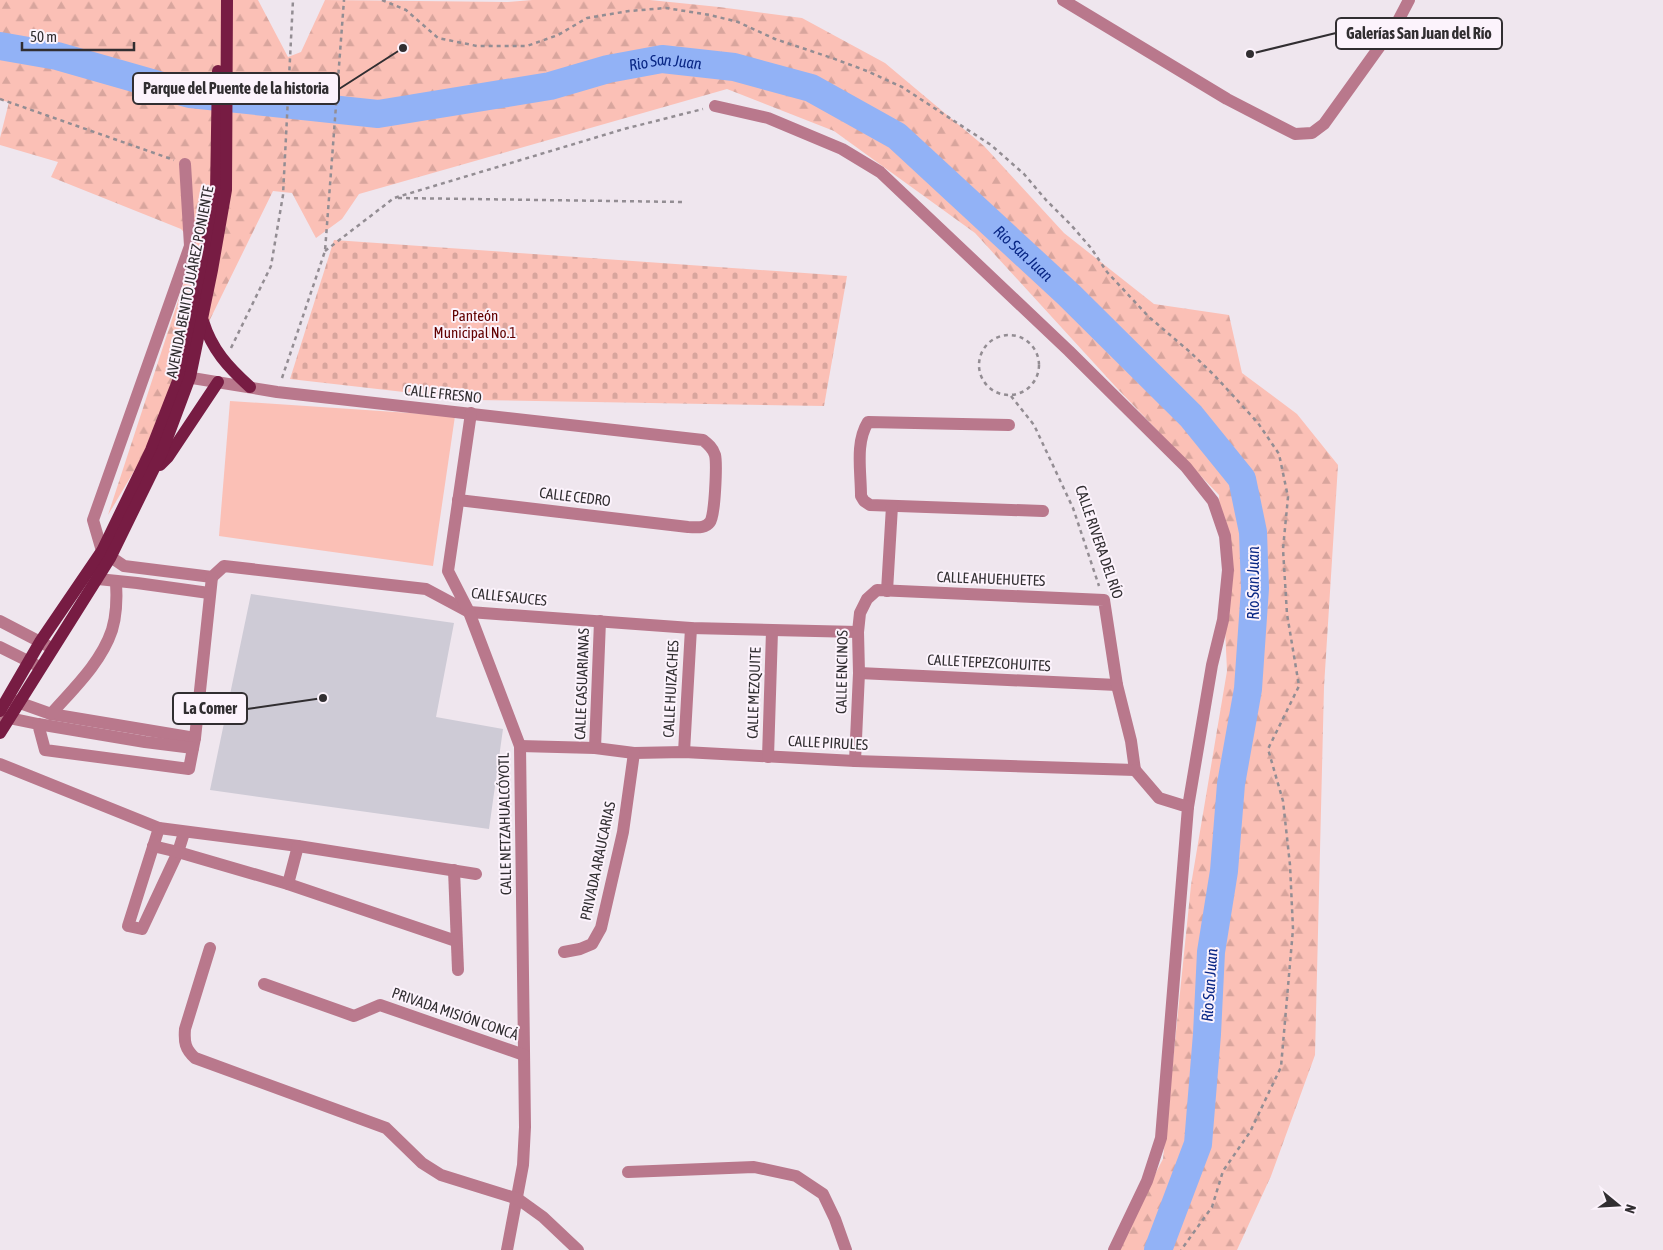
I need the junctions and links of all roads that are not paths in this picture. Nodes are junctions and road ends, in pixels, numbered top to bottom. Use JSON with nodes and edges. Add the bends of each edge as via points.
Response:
{"nodes":[{"id":1,"x":220,"y":0,"type":"edge"},
{"id":2,"x":227,"y":0,"type":"edge"},
{"id":3,"x":1064,"y":0,"type":"edge"},
{"id":4,"x":1409,"y":0,"type":"edge"},
{"id":5,"x":715,"y":106,"type":"road end"},
{"id":6,"x":185,"y":164,"type":"road end"},
{"id":7,"x":221,"y":191,"type":"junction"},
{"id":8,"x":202,"y":319,"type":"junction"},
{"id":9,"x":185,"y":377,"type":"junction"},
{"id":10,"x":218,"y":382,"type":"junction"},
{"id":11,"x":250,"y":387,"type":"junction"},
{"id":12,"x":471,"y":413,"type":"junction"},
{"id":13,"x":1009,"y":425,"type":"dead end"},
{"id":14,"x":703,"y":440,"type":"joint"},
{"id":15,"x":151,"y":474,"type":"junction"},
{"id":16,"x":458,"y":500,"type":"junction"},
{"id":17,"x":892,"y":506,"type":"junction"},
{"id":18,"x":1043,"y":510,"type":"dead end"},
{"id":19,"x":106,"y":555,"type":"junction"},
{"id":20,"x":212,"y":577,"type":"junction"},
{"id":21,"x":98,"y":579,"type":"junction"},
{"id":22,"x":116,"y":581,"type":"junction"},
{"id":23,"x":882,"y":590,"type":"junction"},
{"id":24,"x":209,"y":593,"type":"junction"},
{"id":25,"x":1104,"y":600,"type":"joint"},
{"id":26,"x":469,"y":612,"type":"junction"},
{"id":27,"x":0,"y":621,"type":"edge"},
{"id":28,"x":600,"y":621,"type":"junction"},
{"id":29,"x":691,"y":628,"type":"junction"},
{"id":30,"x":772,"y":631,"type":"junction"},
{"id":31,"x":858,"y":632,"type":"junction"},
{"id":32,"x":40,"y":642,"type":"junction"},
{"id":33,"x":0,"y":647,"type":"edge"},
{"id":34,"x":52,"y":648,"type":"junction"},
{"id":35,"x":28,"y":661,"type":"junction"},
{"id":36,"x":40,"y":668,"type":"junction"},
{"id":37,"x":859,"y":673,"type":"junction"},
{"id":38,"x":1117,"y":685,"type":"junction"},
{"id":39,"x":13,"y":700,"type":"junction"},
{"id":40,"x":51,"y":714,"type":"junction"},
{"id":41,"x":3,"y":715,"type":"edge"},
{"id":42,"x":38,"y":724,"type":"junction"},
{"id":43,"x":0,"y":733,"type":"edge"},
{"id":44,"x":194,"y":743,"type":"junction"},
{"id":45,"x":520,"y":746,"type":"junction"},
{"id":46,"x":595,"y":748,"type":"junction"},
{"id":47,"x":684,"y":752,"type":"junction"},
{"id":48,"x":634,"y":754,"type":"junction"},
{"id":49,"x":768,"y":757,"type":"junction"},
{"id":50,"x":855,"y":761,"type":"junction"},
{"id":51,"x":0,"y":764,"type":"edge"},
{"id":52,"x":1135,"y":770,"type":"junction"},
{"id":53,"x":1188,"y":807,"type":"junction"},
{"id":54,"x":159,"y":828,"type":"junction"},
{"id":55,"x":184,"y":833,"type":"junction"},
{"id":56,"x":153,"y":846,"type":"junction"},
{"id":57,"x":298,"y":846,"type":"junction"},
{"id":58,"x":178,"y":852,"type":"junction"},
{"id":59,"x":454,"y":870,"type":"junction"},
{"id":60,"x":476,"y":874,"type":"dead end"},
{"id":61,"x":288,"y":884,"type":"junction"},
{"id":62,"x":456,"y":941,"type":"junction"},
{"id":63,"x":210,"y":948,"type":"dead end"},
{"id":64,"x":564,"y":952,"type":"dead end"},
{"id":65,"x":458,"y":970,"type":"dead end"},
{"id":66,"x":264,"y":984,"type":"dead end"},
{"id":67,"x":524,"y":1055,"type":"junction"},
{"id":68,"x":628,"y":1172,"type":"dead end"},
{"id":69,"x":518,"y":1199,"type":"junction"},
{"id":70,"x":507,"y":1250,"type":"edge"},
{"id":71,"x":578,"y":1250,"type":"edge"},
{"id":72,"x":846,"y":1250,"type":"edge"},
{"id":73,"x":1114,"y":1250,"type":"edge"}],
"edges":[{"from":1,"to":7,"type":"main road","name":"AVENIDA BENITO JUÁREZ PONIENTE"},
{"from":2,"to":7,"type":"main road","name":"AVENIDA BENITO JUÁREZ PONIENTE"},
{"from":3,"to":4,"type":"street","via":[[1227,99],[1295,134],[1312,133],[1324,124]]},
{"from":5,"to":53,"type":"street","via":[[768,118],[842,149],[880,172],[1069,351],[1186,467],[1213,501],[1224,536],[1228,570],[1223,620],[1212,665]]},
{"from":6,"to":19,"type":"street","via":[[190,246],[93,520]]},
{"from":7,"to":8,"type":"main road","name":"AVENIDA BENITO JUÁREZ PONIENTE"},
{"from":7,"to":9,"type":"main road","name":"AVENIDA BENITO JUÁREZ PONIENTE","via":[[200,283]]},
{"from":8,"to":9,"type":"main road","name":"AVENIDA BENITO JUÁREZ PONIENTE"},
{"from":8,"to":11,"type":"main road","via":[[207,336],[224,363]]},
{"from":9,"to":10,"type":"street","name":"CALLE FRESNO"},
{"from":9,"to":15,"type":"main road","name":"AVENIDA BENITO JUÁREZ PONIENTE","via":[[162,452]]},
{"from":9,"to":19,"type":"main road","name":"AVENIDA BENITO JUÁREZ PONIENTE"},
{"from":10,"to":11,"type":"street","name":"CALLE FRESNO"},
{"from":10,"to":15,"type":"main road","via":[[168,457]]},
{"from":11,"to":12,"type":"street","name":"CALLE FRESNO"},
{"from":12,"to":14,"type":"street","name":"CALLE FRESNO"},
{"from":12,"to":16,"type":"street","name":"CALLE NETZAHUALCÓYOTL"},
{"from":13,"to":17,"type":"street","via":[[868,422],[860,440],[861,496],[870,505]]},
{"from":14,"to":16,"type":"street","name":"CALLE CEDRO","via":[[716,456],[714,512],[711,522],[704,527]]},
{"from":15,"to":19,"type":"main road","name":"AVENIDA BENITO JUÁREZ PONIENTE"},
{"from":16,"to":26,"type":"street","name":"CALLE NETZAHUALCÓYOTL","via":[[448,571]]},
{"from":17,"to":18,"type":"street"},
{"from":17,"to":23,"type":"street"},
{"from":19,"to":20,"type":"street","via":[[124,566]]},
{"from":19,"to":21,"type":"main road","name":"AVENIDA BENITO JUÁREZ PONIENTE"},
{"from":19,"to":32,"type":"main road","name":"AVENIDA BENITO JUÁREZ PONIENTE"},
{"from":20,"to":24,"type":"street"},
{"from":20,"to":26,"type":"street","name":"CALLE SAUCES","via":[[224,566],[426,589]]},
{"from":21,"to":22,"type":"street"},
{"from":21,"to":34,"type":"main road","name":"AVENIDA BENITO JUÁREZ PONIENTE"},
{"from":22,"to":24,"type":"street"},
{"from":22,"to":40,"type":"street","via":[[117,602],[112,631],[97,660]]},
{"from":23,"to":25,"type":"street","name":"CALLE AHUEHUETES"},
{"from":23,"to":31,"type":"street","name":"CALLE ENCINOS","via":[[867,599],[860,612]]},
{"from":24,"to":44,"type":"street"},
{"from":25,"to":38,"type":"street","name":"CALLE RIVERA DEL RÍO"},
{"from":26,"to":28,"type":"street","name":"CALLE SAUCES"},
{"from":26,"to":45,"type":"street","name":"CALLE NETZAHUALCÓYOTL"},
{"from":27,"to":32,"type":"street"},
{"from":28,"to":29,"type":"street","name":"CALLE SAUCES"},
{"from":28,"to":46,"type":"street","name":"CALLE CASUARIANAS"},
{"from":29,"to":30,"type":"street","name":"CALLE SAUCES"},
{"from":29,"to":47,"type":"street","name":"CALLE HUIZACHES"},
{"from":30,"to":31,"type":"street","name":"CALLE SAUCES"},
{"from":30,"to":49,"type":"street","name":"CALLE MEZQUITE"},
{"from":31,"to":37,"type":"street","name":"CALLE ENCINOS"},
{"from":32,"to":34,"type":"street"},
{"from":32,"to":35,"type":"main road","name":"AVENIDA BENITO JUÁREZ PONIENTE"},
{"from":33,"to":35,"type":"street"},
{"from":34,"to":36,"type":"main road","name":"AVENIDA BENITO JUÁREZ PONIENTE"},
{"from":35,"to":36,"type":"street"},
{"from":35,"to":39,"type":"main road","name":"AVENIDA BENITO JUÁREZ PONIENTE"},
{"from":36,"to":39,"type":"main road","name":"AVENIDA BENITO JUÁREZ PONIENTE"},
{"from":37,"to":38,"type":"street","name":"CALLE TEPEZCOHUITES"},
{"from":37,"to":50,"type":"street","name":"CALLE ENCINOS"},
{"from":38,"to":52,"type":"street","name":"CALLE RIVERA DEL RÍO"},
{"from":39,"to":40,"type":"street"},
{"from":39,"to":41,"type":"main road","name":"AVENIDA BENITO JUÁREZ PONIENTE"},
{"from":40,"to":44,"type":"street"},
{"from":41,"to":42,"type":"street"},
{"from":41,"to":43,"type":"main road","name":"AVENIDA BENITO JUÁREZ PONIENTE"},
{"from":42,"to":44,"type":"street","via":[[145,742]]},
{"from":42,"to":44,"type":"street","via":[[45,750],[189,769]]},
{"from":45,"to":46,"type":"street","name":"CALLE PIRULES"},
{"from":45,"to":67,"type":"street","name":"CALLE NETZAHUALCÓYOTL"},
{"from":46,"to":48,"type":"street","name":"CALLE PIRULES"},
{"from":47,"to":48,"type":"street","name":"CALLE PIRULES"},
{"from":47,"to":49,"type":"street","name":"CALLE PIRULES"},
{"from":48,"to":64,"type":"street","name":"PRIVADA ARAUCARIAS","via":[[623,832],[601,928],[592,944]]},
{"from":49,"to":50,"type":"street","name":"CALLE PIRULES"},
{"from":50,"to":52,"type":"street","name":"CALLE PIRULES"},
{"from":51,"to":54,"type":"street"},
{"from":52,"to":53,"type":"street","via":[[1159,798]]},
{"from":53,"to":73,"type":"street","via":[[1161,1138],[1147,1181]]},
{"from":54,"to":55,"type":"street"},
{"from":54,"to":56,"type":"street"},
{"from":55,"to":57,"type":"street"},
{"from":55,"to":58,"type":"street"},
{"from":56,"to":58,"type":"street"},
{"from":56,"to":58,"type":"street","via":[[128,926],[142,929]]},
{"from":57,"to":59,"type":"street"},
{"from":57,"to":61,"type":"street"},
{"from":58,"to":61,"type":"street"},
{"from":59,"to":60,"type":"street"},
{"from":59,"to":62,"type":"street"},
{"from":61,"to":62,"type":"street"},
{"from":62,"to":65,"type":"street"},
{"from":63,"to":69,"type":"street","via":[[185,1029],[186,1050],[194,1058],[386,1128],[422,1163],[441,1175]]},
{"from":66,"to":67,"type":"street","name":"PRIVADA MISIÓN CONCÁ","via":[[354,1016],[380,1005]]},
{"from":67,"to":69,"type":"street","name":"CALLE NETZAHUALCÓYOTL","via":[[526,1127]]},
{"from":68,"to":72,"type":"street","via":[[754,1167],[796,1176],[822,1194]]},
{"from":69,"to":70,"type":"street","name":"CALLE NETZAHUALCÓYOTL"},
{"from":69,"to":71,"type":"street"}]}
